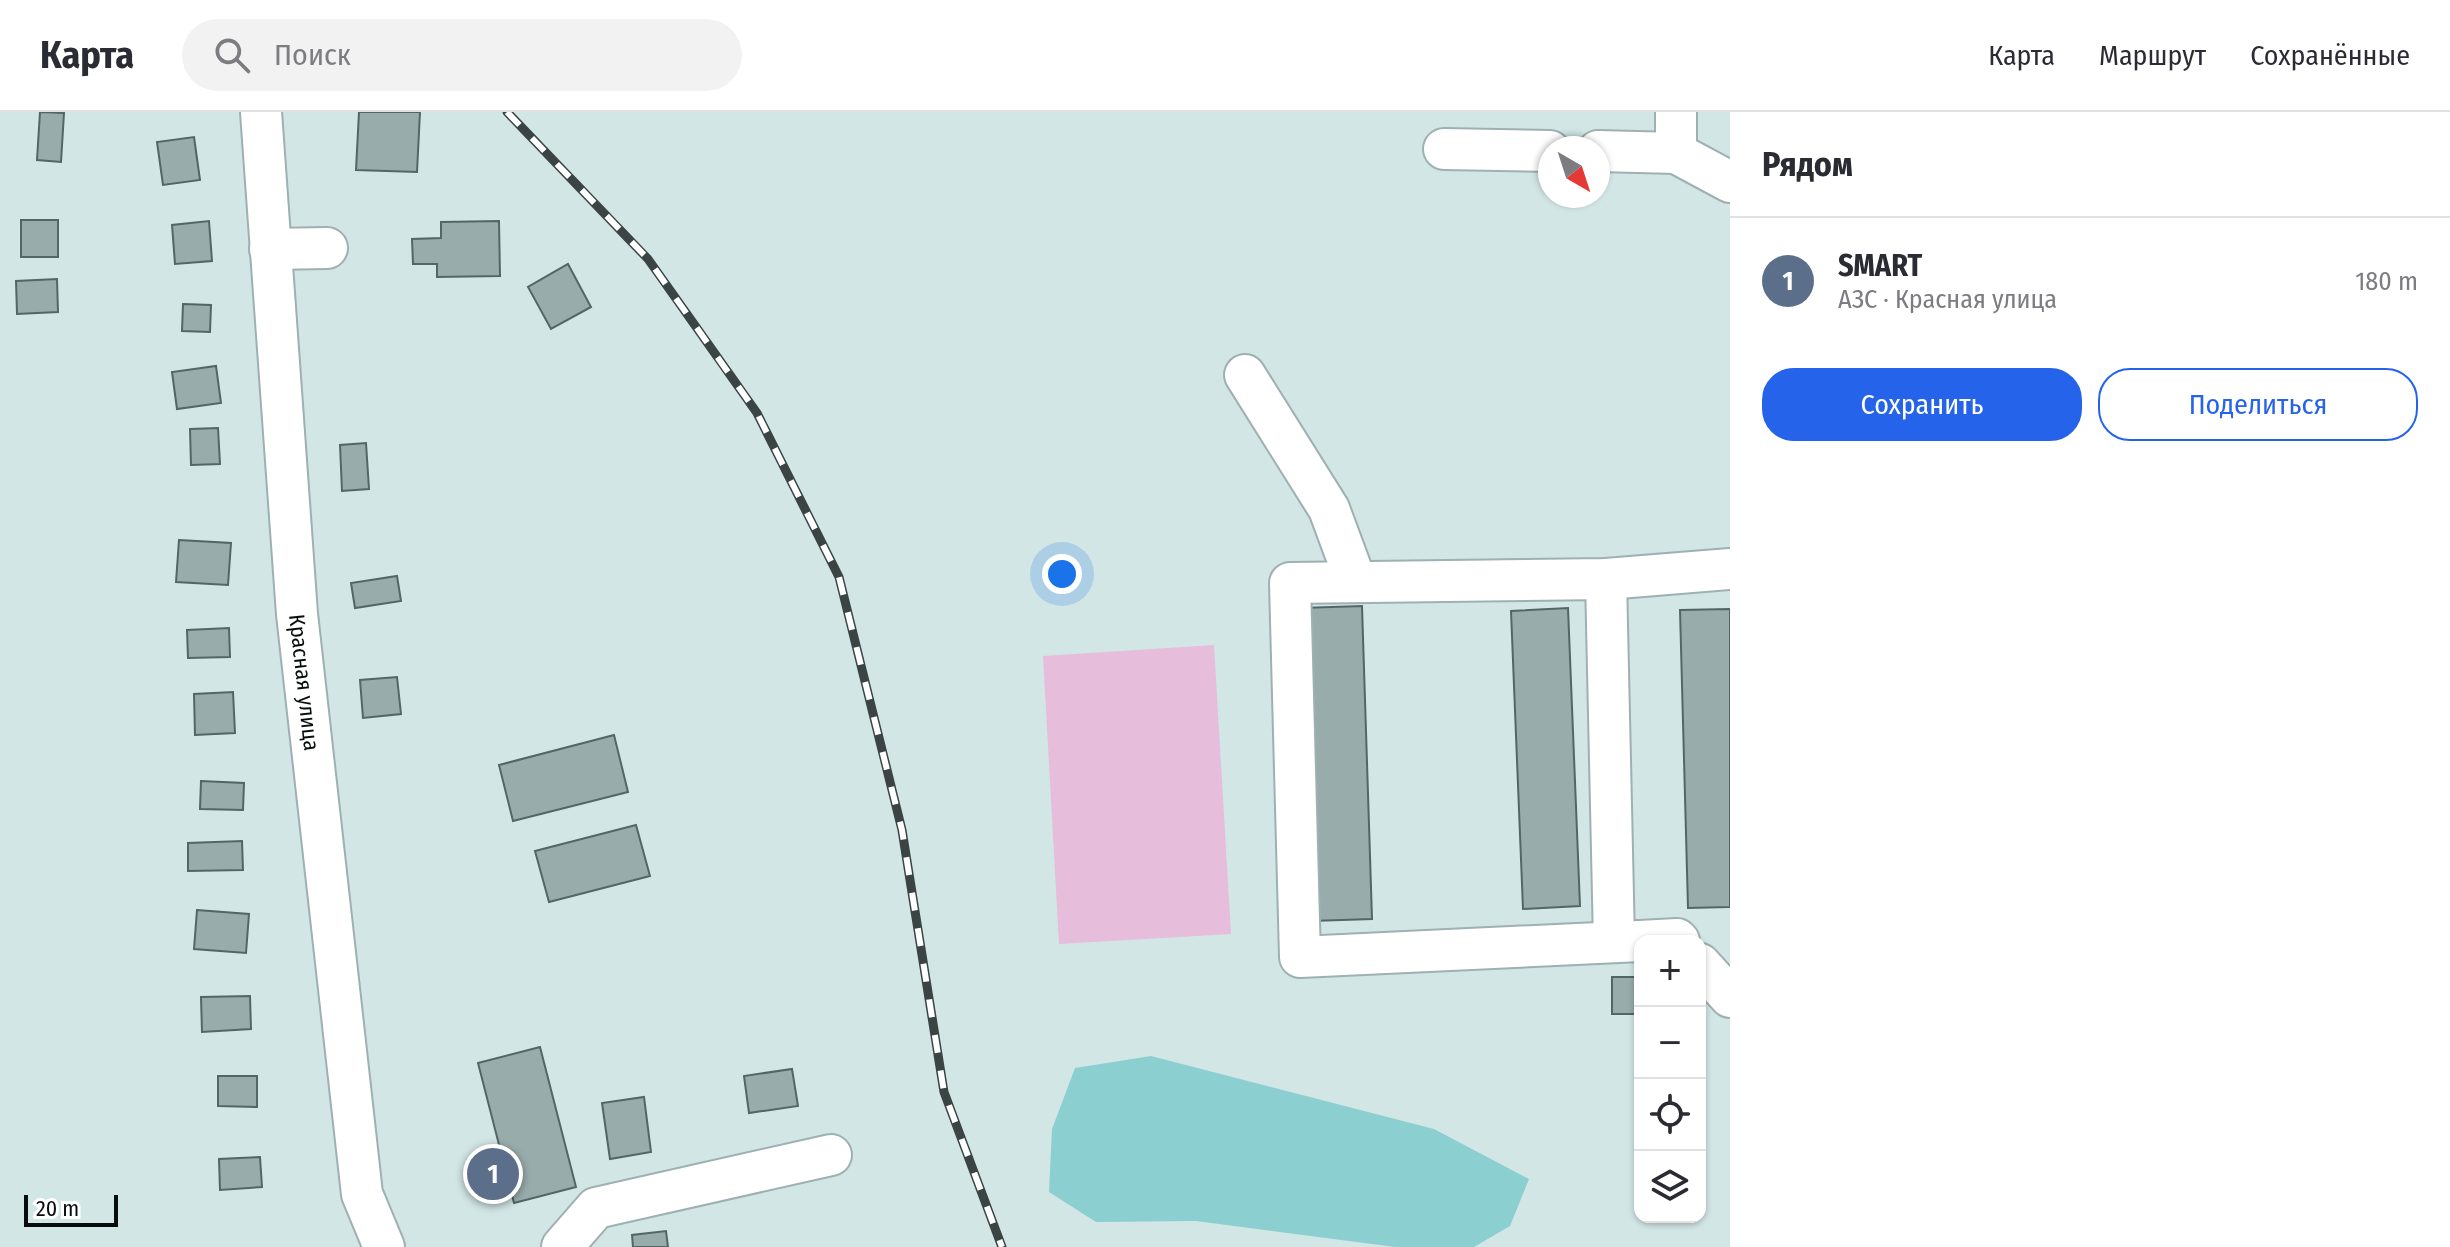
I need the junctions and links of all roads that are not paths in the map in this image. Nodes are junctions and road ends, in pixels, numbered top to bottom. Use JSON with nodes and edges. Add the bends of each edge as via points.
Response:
{"nodes":[{"id":1,"x":261,"y":112,"type":"edge"},
{"id":2,"x":1676,"y":112,"type":"edge"},
{"id":3,"x":1444,"y":149,"type":"dead end"},
{"id":4,"x":1538,"y":151,"type":"edge"},
{"id":5,"x":1610,"y":151,"type":"edge"},
{"id":6,"x":1676,"y":153,"type":"junction"},
{"id":7,"x":1730,"y":182,"type":"edge"},
{"id":8,"x":327,"y":248,"type":"dead end"},
{"id":9,"x":270,"y":249,"type":"junction"},
{"id":10,"x":1245,"y":375,"type":"dead end"},
{"id":11,"x":1730,"y":569,"type":"edge"},
{"id":12,"x":1606,"y":579,"type":"junction"},
{"id":13,"x":1356,"y":582,"type":"junction"},
{"id":14,"x":1631,"y":941,"type":"edge"},
{"id":15,"x":1706,"y":971,"type":"edge"},
{"id":16,"x":1730,"y":997,"type":"edge"},
{"id":17,"x":831,"y":1155,"type":"dead end"},
{"id":18,"x":384,"y":1247,"type":"edge"},
{"id":19,"x":562,"y":1247,"type":"edge"}],
"edges":[{"from":1,"to":9,"type":"street","name":"Красная улица"},
{"from":2,"to":6,"type":"street"},
{"from":3,"to":4,"type":"street"},
{"from":5,"to":6,"type":"street"},
{"from":6,"to":7,"type":"street"},
{"from":8,"to":9,"type":"street"},
{"from":9,"to":18,"type":"street","name":"Красная улица","via":[[297,614],[362,1194]]},
{"from":10,"to":13,"type":"street","via":[[1329,509]]},
{"from":11,"to":12,"type":"street"},
{"from":12,"to":13,"type":"street"},
{"from":12,"to":14,"type":"street"},
{"from":13,"to":14,"type":"street","via":[[1290,583],[1300,957]]},
{"from":15,"to":16,"type":"street"},
{"from":17,"to":19,"type":"street","via":[[596,1208]]}]}
